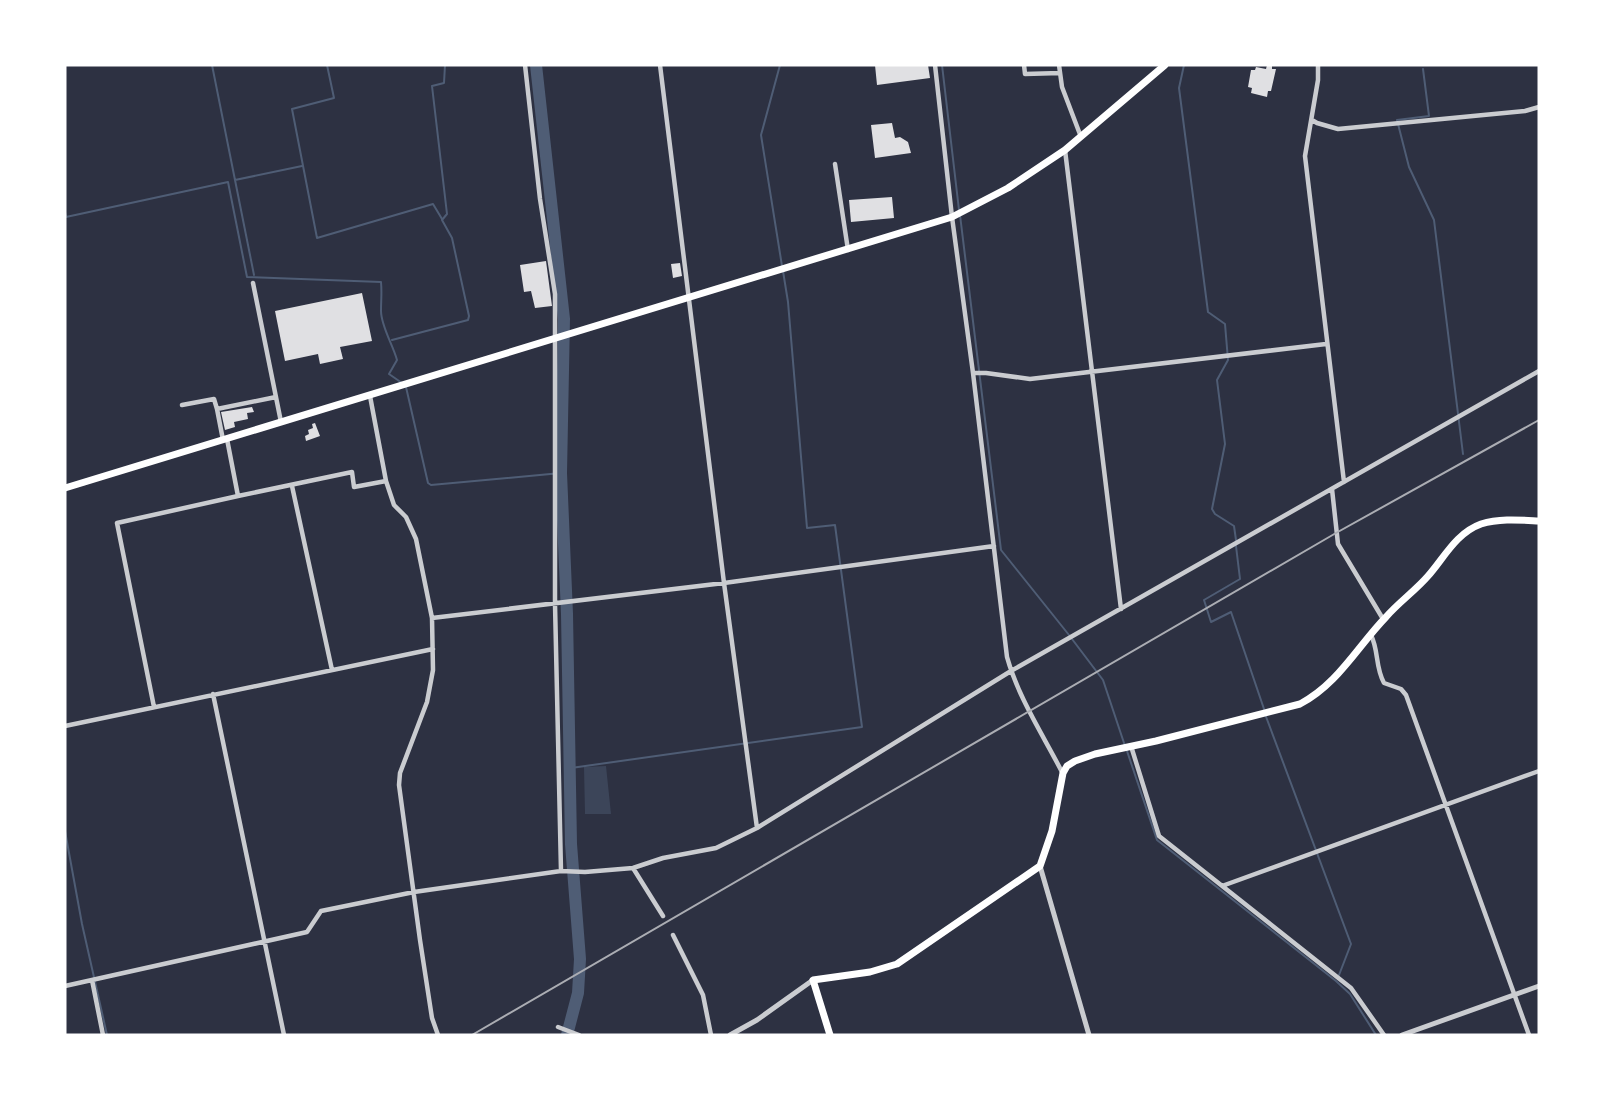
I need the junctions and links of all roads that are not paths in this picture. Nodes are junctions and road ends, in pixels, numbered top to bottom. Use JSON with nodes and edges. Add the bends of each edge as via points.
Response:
{"nodes":[{"id":1,"x":525,"y":65,"type":"edge"},
{"id":2,"x":660,"y":65,"type":"edge"},
{"id":3,"x":935,"y":65,"type":"edge"},
{"id":4,"x":1024,"y":65,"type":"edge"},
{"id":5,"x":1059,"y":65,"type":"edge"},
{"id":6,"x":1165,"y":65,"type":"edge"},
{"id":7,"x":1318,"y":65,"type":"edge"},
{"id":8,"x":1060,"y":73,"type":"junction"},
{"id":9,"x":1539,"y":107,"type":"edge"},
{"id":10,"x":1312,"y":120,"type":"junction"},
{"id":11,"x":1081,"y":137,"type":"junction"},
{"id":12,"x":1065,"y":150,"type":"junction"},
{"id":13,"x":835,"y":164,"type":"dead end"},
{"id":14,"x":952,"y":217,"type":"junction"},
{"id":15,"x":848,"y":250,"type":"junction"},
{"id":16,"x":253,"y":283,"type":"dead end"},
{"id":17,"x":690,"y":298,"type":"junction"},
{"id":18,"x":554,"y":340,"type":"junction"},
{"id":19,"x":1326,"y":344,"type":"junction"},
{"id":20,"x":1539,"y":371,"type":"edge"},
{"id":21,"x":973,"y":373,"type":"junction"},
{"id":22,"x":1094,"y":373,"type":"junction"},
{"id":23,"x":370,"y":396,"type":"junction"},
{"id":24,"x":276,"y":397,"type":"junction"},
{"id":25,"x":182,"y":405,"type":"dead end"},
{"id":26,"x":217,"y":409,"type":"junction"},
{"id":27,"x":281,"y":422,"type":"junction"},
{"id":28,"x":225,"y":440,"type":"junction"},
{"id":29,"x":386,"y":481,"type":"junction"},
{"id":30,"x":1344,"y":482,"type":"junction"},
{"id":31,"x":292,"y":486,"type":"junction"},
{"id":32,"x":65,"y":488,"type":"edge"},
{"id":33,"x":1332,"y":489,"type":"junction"},
{"id":34,"x":238,"y":496,"type":"junction"},
{"id":35,"x":1539,"y":521,"type":"edge"},
{"id":36,"x":994,"y":546,"type":"junction"},
{"id":37,"x":724,"y":583,"type":"junction"},
{"id":38,"x":555,"y":604,"type":"junction"},
{"id":39,"x":1121,"y":609,"type":"junction"},
{"id":40,"x":432,"y":618,"type":"junction"},
{"id":41,"x":1383,"y":619,"type":"junction"},
{"id":42,"x":1371,"y":635,"type":"junction"},
{"id":43,"x":433,"y":649,"type":"junction"},
{"id":44,"x":332,"y":670,"type":"junction"},
{"id":45,"x":1011,"y":671,"type":"junction"},
{"id":46,"x":212,"y":694,"type":"junction"},
{"id":47,"x":154,"y":707,"type":"junction"},
{"id":48,"x":65,"y":726,"type":"edge"},
{"id":49,"x":1131,"y":746,"type":"junction"},
{"id":50,"x":1539,"y":771,"type":"edge"},
{"id":51,"x":1063,"y":773,"type":"junction"},
{"id":52,"x":1446,"y":805,"type":"junction"},
{"id":53,"x":757,"y":828,"type":"junction"},
{"id":54,"x":1040,"y":866,"type":"junction"},
{"id":55,"x":633,"y":868,"type":"junction"},
{"id":56,"x":561,"y":871,"type":"junction"},
{"id":57,"x":1221,"y":886,"type":"junction"},
{"id":58,"x":414,"y":892,"type":"junction"},
{"id":59,"x":663,"y":916,"type":"dead end"},
{"id":60,"x":673,"y":935,"type":"dead end"},
{"id":61,"x":264,"y":943,"type":"junction"},
{"id":62,"x":92,"y":980,"type":"junction"},
{"id":63,"x":813,"y":980,"type":"junction"},
{"id":64,"x":65,"y":986,"type":"edge"},
{"id":65,"x":1539,"y":986,"type":"edge"},
{"id":66,"x":1515,"y":995,"type":"junction"},
{"id":67,"x":558,"y":1027,"type":"dead end"},
{"id":68,"x":103,"y":1035,"type":"edge"},
{"id":69,"x":284,"y":1035,"type":"edge"},
{"id":70,"x":439,"y":1035,"type":"edge"},
{"id":71,"x":577,"y":1035,"type":"edge"},
{"id":72,"x":711,"y":1035,"type":"edge"},
{"id":73,"x":730,"y":1035,"type":"edge"},
{"id":74,"x":830,"y":1035,"type":"edge"},
{"id":75,"x":1089,"y":1035,"type":"edge"},
{"id":76,"x":1384,"y":1035,"type":"edge"},
{"id":77,"x":1402,"y":1035,"type":"edge"},
{"id":78,"x":1529,"y":1035,"type":"edge"}],
"edges":[{"from":1,"to":18,"type":"street","via":[[555,294]]},
{"from":2,"to":17,"type":"street"},
{"from":3,"to":14,"type":"street"},
{"from":4,"to":8,"type":"street","via":[[1025,74]]},
{"from":5,"to":8,"type":"street"},
{"from":6,"to":11,"type":"main road"},
{"from":7,"to":10,"type":"street"},
{"from":8,"to":11,"type":"street"},
{"from":9,"to":10,"type":"street","via":[[1338,129]]},
{"from":10,"to":19,"type":"street","via":[[1305,156]]},
{"from":11,"to":12,"type":"main road"},
{"from":12,"to":14,"type":"main road","via":[[1008,188]]},
{"from":12,"to":22,"type":"street"},
{"from":13,"to":15,"type":"street"},
{"from":14,"to":15,"type":"main road"},
{"from":14,"to":21,"type":"street"},
{"from":15,"to":17,"type":"main road"},
{"from":16,"to":24,"type":"street"},
{"from":17,"to":18,"type":"main road"},
{"from":17,"to":37,"type":"street"},
{"from":18,"to":23,"type":"main road"},
{"from":18,"to":38,"type":"street"},
{"from":19,"to":22,"type":"street"},
{"from":19,"to":30,"type":"street"},
{"from":20,"to":30,"type":"street"},
{"from":21,"to":22,"type":"street","via":[[1021,380]]},
{"from":21,"to":36,"type":"street"},
{"from":22,"to":39,"type":"street"},
{"from":23,"to":27,"type":"main road"},
{"from":23,"to":29,"type":"street"},
{"from":24,"to":26,"type":"street"},
{"from":24,"to":27,"type":"street"},
{"from":25,"to":26,"type":"street","via":[[214,399]]},
{"from":26,"to":28,"type":"street"},
{"from":27,"to":28,"type":"main road"},
{"from":28,"to":32,"type":"main road"},
{"from":28,"to":34,"type":"street"},
{"from":29,"to":31,"type":"street","via":[[355,487],[352,472]]},
{"from":29,"to":40,"type":"street","via":[[394,505],[406,517],[416,539]]},
{"from":30,"to":33,"type":"street"},
{"from":31,"to":34,"type":"street"},
{"from":31,"to":44,"type":"street"},
{"from":33,"to":39,"type":"street"},
{"from":33,"to":41,"type":"street","via":[[1339,544]]},
{"from":34,"to":47,"type":"street","via":[[117,523]]},
{"from":35,"to":41,"type":"main road","via":[[1496,520],[1463,534],[1424,581]]},
{"from":36,"to":37,"type":"street"},
{"from":36,"to":45,"type":"street"},
{"from":37,"to":38,"type":"street"},
{"from":37,"to":53,"type":"street"},
{"from":38,"to":40,"type":"street"},
{"from":38,"to":56,"type":"street"},
{"from":39,"to":45,"type":"street"},
{"from":40,"to":43,"type":"street"},
{"from":41,"to":42,"type":"main road"},
{"from":42,"to":49,"type":"main road","via":[[1344,670],[1300,704]]},
{"from":42,"to":52,"type":"street","via":[[1378,671],[1384,683],[1406,695]]},
{"from":43,"to":44,"type":"street"},
{"from":43,"to":58,"type":"street","via":[[427,702],[399,785]]},
{"from":44,"to":46,"type":"street"},
{"from":45,"to":51,"type":"street"},
{"from":45,"to":53,"type":"street"},
{"from":46,"to":47,"type":"street"},
{"from":46,"to":61,"type":"street"},
{"from":47,"to":48,"type":"street"},
{"from":49,"to":51,"type":"main road","via":[[1083,758]]},
{"from":49,"to":57,"type":"street","via":[[1159,836]]},
{"from":50,"to":52,"type":"street"},
{"from":51,"to":54,"type":"main road"},
{"from":52,"to":57,"type":"street"},
{"from":52,"to":66,"type":"street"},
{"from":53,"to":55,"type":"street","via":[[716,848]]},
{"from":54,"to":63,"type":"main road","via":[[897,964]]},
{"from":54,"to":75,"type":"street"},
{"from":55,"to":56,"type":"street"},
{"from":55,"to":59,"type":"street"},
{"from":56,"to":58,"type":"street"},
{"from":57,"to":76,"type":"street","via":[[1351,988]]},
{"from":58,"to":61,"type":"street","via":[[321,911],[307,932]]},
{"from":58,"to":70,"type":"street","via":[[432,1018]]},
{"from":60,"to":72,"type":"street","via":[[703,995]]},
{"from":61,"to":62,"type":"street"},
{"from":61,"to":69,"type":"street"},
{"from":62,"to":64,"type":"street"},
{"from":62,"to":68,"type":"street"},
{"from":63,"to":73,"type":"street"},
{"from":63,"to":74,"type":"main road"},
{"from":65,"to":66,"type":"street"},
{"from":66,"to":77,"type":"street"},
{"from":66,"to":78,"type":"street"},
{"from":67,"to":71,"type":"street"}]}
